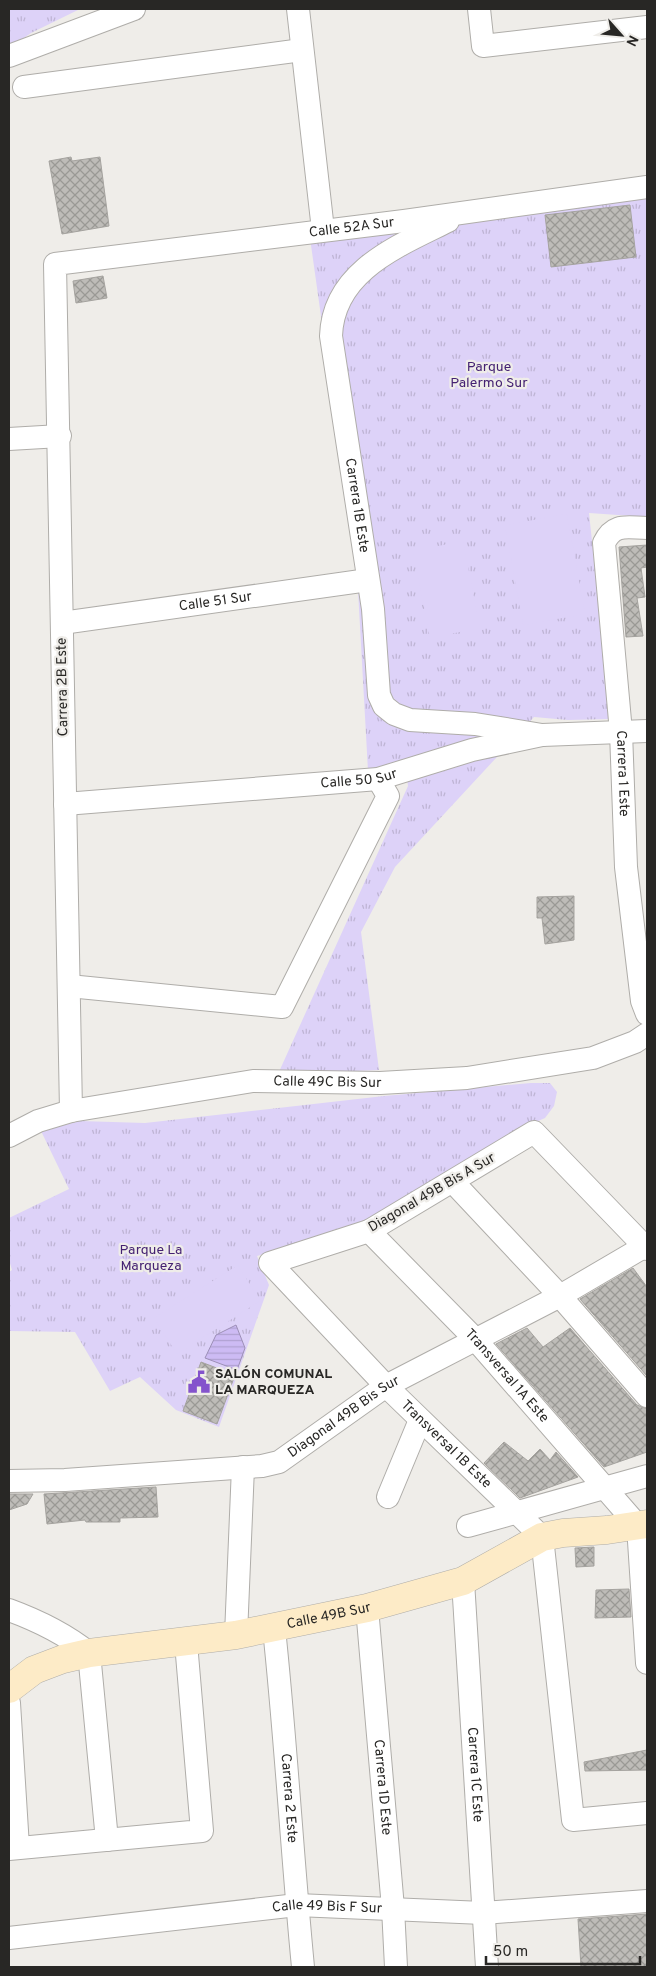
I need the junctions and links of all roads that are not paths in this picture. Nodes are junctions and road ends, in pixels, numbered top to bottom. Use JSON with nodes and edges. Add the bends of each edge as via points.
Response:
{"nodes":[{"id":1,"x":134,"y":9,"type":"edge"},
{"id":2,"x":298,"y":9,"type":"edge"},
{"id":3,"x":478,"y":9,"type":"edge"},
{"id":4,"x":647,"y":27,"type":"edge"},
{"id":5,"x":302,"y":50,"type":"junction"},
{"id":6,"x":9,"y":56,"type":"edge"},
{"id":7,"x":24,"y":87,"type":"dead end"},
{"id":8,"x":647,"y":187,"type":"edge"},
{"id":9,"x":466,"y":212,"type":"junction"},
{"id":10,"x":323,"y":230,"type":"junction"},
{"id":11,"x":56,"y":264,"type":"joint"},
{"id":12,"x":60,"y":436,"type":"junction"},
{"id":13,"x":9,"y":439,"type":"edge"},
{"id":14,"x":647,"y":528,"type":"edge"},
{"id":15,"x":368,"y":580,"type":"junction"},
{"id":16,"x":62,"y":623,"type":"junction"},
{"id":17,"x":647,"y":731,"type":"edge"},
{"id":18,"x":621,"y":732,"type":"junction"},
{"id":19,"x":542,"y":735,"type":"junction"},
{"id":20,"x":378,"y":779,"type":"junction"},
{"id":21,"x":65,"y":804,"type":"junction"},
{"id":22,"x":68,"y":986,"type":"junction"},
{"id":23,"x":647,"y":1014,"type":"edge"},
{"id":24,"x":647,"y":1034,"type":"edge"},
{"id":25,"x":71,"y":1111,"type":"junction"},
{"id":26,"x":9,"y":1136,"type":"edge"},
{"id":27,"x":453,"y":1182,"type":"junction"},
{"id":28,"x":369,"y":1231,"type":"junction"},
{"id":29,"x":646,"y":1247,"type":"edge"},
{"id":30,"x":270,"y":1263,"type":"joint"},
{"id":31,"x":560,"y":1296,"type":"junction"},
{"id":32,"x":475,"y":1339,"type":"junction"},
{"id":33,"x":386,"y":1386,"type":"junction"},
{"id":34,"x":647,"y":1396,"type":"edge"},
{"id":35,"x":420,"y":1420,"type":"junction"},
{"id":36,"x":243,"y":1467,"type":"junction"},
{"id":37,"x":647,"y":1476,"type":"edge"},
{"id":38,"x":9,"y":1481,"type":"edge"},
{"id":39,"x":604,"y":1488,"type":"junction"},
{"id":40,"x":388,"y":1497,"type":"dead end"},
{"id":41,"x":515,"y":1512,"type":"junction"},
{"id":42,"x":643,"y":1525,"type":"edge"},
{"id":43,"x":468,"y":1526,"type":"dead end"},
{"id":44,"x":542,"y":1537,"type":"junction"},
{"id":45,"x":463,"y":1582,"type":"junction"},
{"id":46,"x":367,"y":1608,"type":"junction"},
{"id":47,"x":9,"y":1610,"type":"edge"},
{"id":48,"x":274,"y":1629,"type":"junction"},
{"id":49,"x":236,"y":1635,"type":"junction"},
{"id":50,"x":186,"y":1643,"type":"junction"},
{"id":51,"x":90,"y":1653,"type":"junction"},
{"id":52,"x":647,"y":1663,"type":"edge"},
{"id":53,"x":9,"y":1689,"type":"edge"},
{"id":54,"x":9,"y":1703,"type":"edge"},
{"id":55,"x":647,"y":1813,"type":"edge"},
{"id":56,"x":107,"y":1840,"type":"junction"},
{"id":57,"x":13,"y":1848,"type":"edge"},
{"id":58,"x":647,"y":1900,"type":"edge"},
{"id":59,"x":297,"y":1905,"type":"junction"},
{"id":60,"x":393,"y":1908,"type":"junction"},
{"id":61,"x":483,"y":1913,"type":"junction"},
{"id":62,"x":9,"y":1938,"type":"edge"},
{"id":63,"x":303,"y":1967,"type":"edge"},
{"id":64,"x":396,"y":1967,"type":"edge"},
{"id":65,"x":487,"y":1967,"type":"edge"}],
"edges":[{"from":1,"to":6,"type":"street"},
{"from":2,"to":5,"type":"street"},
{"from":3,"to":4,"type":"street","via":[[483,46]]},
{"from":5,"to":7,"type":"street"},
{"from":5,"to":10,"type":"street"},
{"from":8,"to":9,"type":"street","name":"Calle 52A Sur"},
{"from":9,"to":10,"type":"street","name":"Calle 52A Sur"},
{"from":9,"to":15,"type":"street","name":"Carrera 1B Este","via":[[367,265],[335,310],[331,336]]},
{"from":10,"to":11,"type":"street","name":"Calle 52A Sur"},
{"from":11,"to":12,"type":"street","name":"Carrera 2B Este"},
{"from":12,"to":13,"type":"street"},
{"from":12,"to":16,"type":"street","name":"Carrera 2B Este"},
{"from":14,"to":18,"type":"street","name":"Carrera 1 Este","via":[[619,527],[609,533],[604,543]]},
{"from":15,"to":16,"type":"street","name":"Calle 51 Sur"},
{"from":15,"to":19,"type":"street","name":"Carrera 1B Este","via":[[379,695],[384,706],[410,720],[475,724]]},
{"from":16,"to":21,"type":"street","name":"Carrera 2B Este"},
{"from":17,"to":18,"type":"street","name":"Calle 50 Sur"},
{"from":18,"to":19,"type":"street","name":"Calle 50 Sur"},
{"from":18,"to":23,"type":"street","name":"Carrera 1 Este","via":[[626,867],[642,1001]]},
{"from":19,"to":20,"type":"street","name":"Calle 50 Sur","via":[[472,750]]},
{"from":20,"to":21,"type":"street","name":"Calle 50 Sur"},
{"from":20,"to":22,"type":"street","via":[[388,796],[282,1007]]},
{"from":21,"to":22,"type":"street","name":"Carrera 2B Este"},
{"from":22,"to":25,"type":"street","name":"Carrera 2B Este"},
{"from":24,"to":25,"type":"street","name":"Calle 49C Bis Sur","via":[[593,1058],[467,1078],[380,1083],[253,1081]]},
{"from":25,"to":26,"type":"street","name":"Calle 49C Bis Sur","via":[[38,1121]]},
{"from":27,"to":28,"type":"street","name":"Diagonal 49B Bis A Sur"},
{"from":27,"to":29,"type":"street","name":"Diagonal 49B Bis A Sur","via":[[534,1132]]},
{"from":27,"to":31,"type":"street"},
{"from":28,"to":30,"type":"street","name":"Diagonal 49B Bis A Sur"},
{"from":28,"to":32,"type":"street","name":"Transversal 1A Este"},
{"from":29,"to":31,"type":"street","name":"Diagonal 49B Bis Sur"},
{"from":30,"to":33,"type":"street","name":"Transversal 1B Este"},
{"from":31,"to":32,"type":"street","name":"Diagonal 49B Bis Sur"},
{"from":31,"to":34,"type":"street"},
{"from":32,"to":33,"type":"street","name":"Diagonal 49B Bis Sur"},
{"from":32,"to":39,"type":"street","name":"Transversal 1A Este"},
{"from":33,"to":35,"type":"street","name":"Transversal 1B Este"},
{"from":33,"to":36,"type":"street","name":"Diagonal 49B Bis Sur","via":[[289,1456],[262,1466]]},
{"from":35,"to":40,"type":"street"},
{"from":35,"to":41,"type":"street","name":"Transversal 1B Este"},
{"from":36,"to":38,"type":"street","name":"Diagonal 49B Bis Sur"},
{"from":36,"to":49,"type":"street"},
{"from":37,"to":39,"type":"street"},
{"from":39,"to":41,"type":"street"},
{"from":39,"to":42,"type":"street","name":"Transversal 1A Este"},
{"from":41,"to":43,"type":"street"},
{"from":41,"to":44,"type":"street","name":"Transversal 1B Este"},
{"from":42,"to":44,"type":"street","name":"Calle 49B Sur"},
{"from":42,"to":52,"type":"street"},
{"from":44,"to":45,"type":"street","name":"Calle 49B Sur"},
{"from":44,"to":55,"type":"street","via":[[572,1820]]},
{"from":45,"to":46,"type":"street","name":"Calle 49B Sur"},
{"from":45,"to":61,"type":"street","name":"Carrera 1C Este"},
{"from":46,"to":48,"type":"street","name":"Calle 49B Sur"},
{"from":46,"to":60,"type":"street","name":"Carrera 1D Este"},
{"from":47,"to":51,"type":"street","via":[[68,1636]]},
{"from":48,"to":49,"type":"street","name":"Calle 49B Sur"},
{"from":48,"to":59,"type":"street","name":"Carrera 2 Este","via":[[286,1740]]},
{"from":49,"to":50,"type":"street","name":"Calle 49B Sur"},
{"from":50,"to":51,"type":"street","name":"Calle 49B Sur"},
{"from":50,"to":56,"type":"street","via":[[202,1831]]},
{"from":51,"to":53,"type":"street","name":"Calle 49B Sur","via":[[34,1670]]},
{"from":51,"to":56,"type":"street"},
{"from":54,"to":57,"type":"street"},
{"from":56,"to":57,"type":"street"},
{"from":58,"to":61,"type":"street","name":"Calle 49 Bis F Sur"},
{"from":59,"to":60,"type":"street","name":"Calle 49 Bis F Sur"},
{"from":59,"to":62,"type":"street","name":"Calle 49 Bis F Sur"},
{"from":59,"to":63,"type":"street","name":"Carrera 2 Este"},
{"from":60,"to":61,"type":"street","name":"Calle 49 Bis F Sur"},
{"from":60,"to":64,"type":"street","name":"Carrera 1D Este"},
{"from":61,"to":65,"type":"street","name":"Carrera 1C Este"}]}
